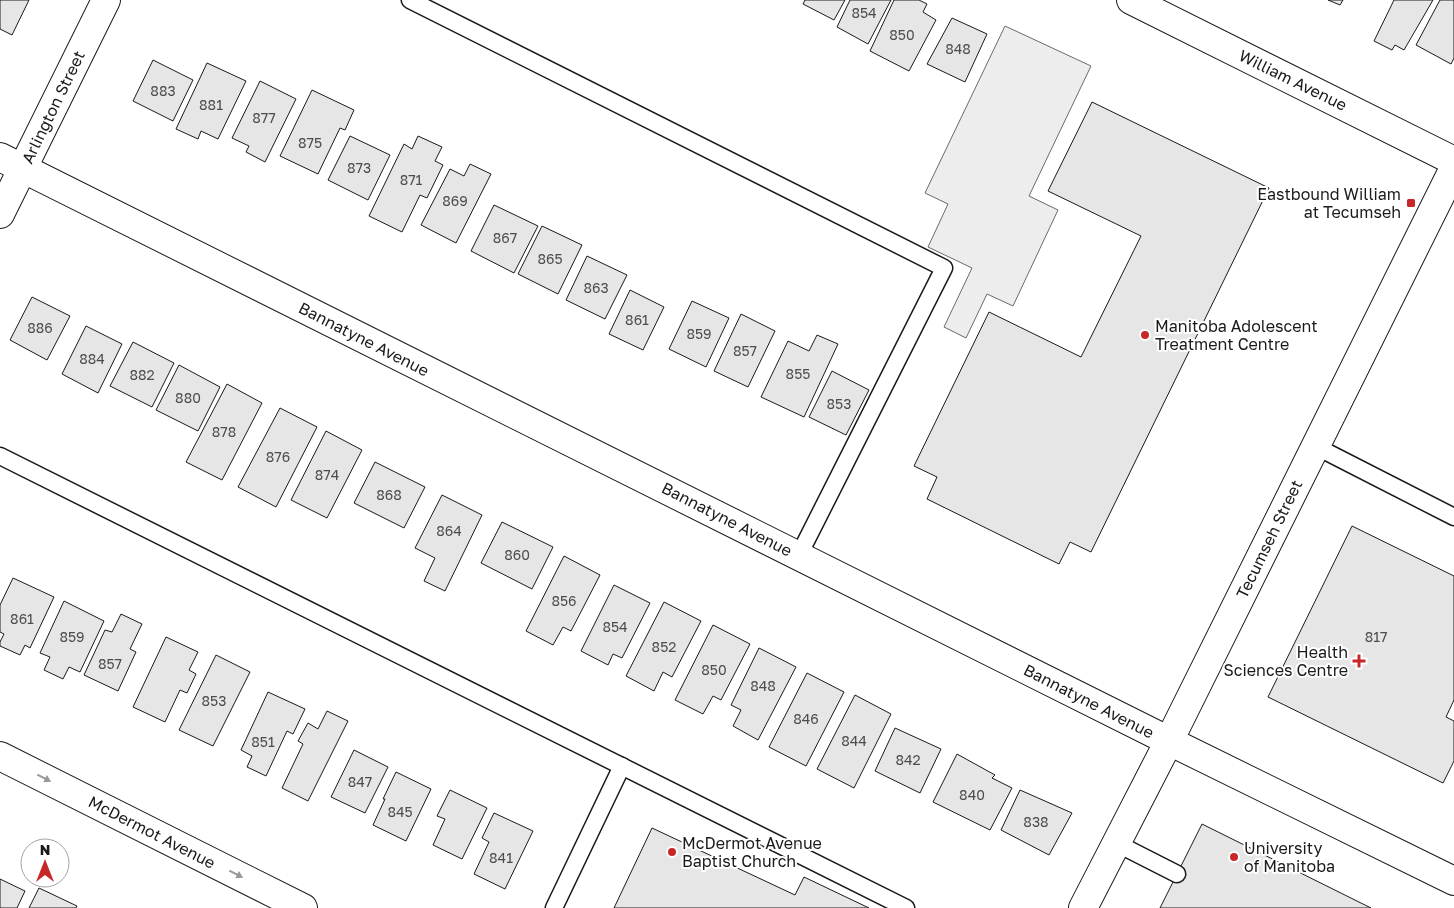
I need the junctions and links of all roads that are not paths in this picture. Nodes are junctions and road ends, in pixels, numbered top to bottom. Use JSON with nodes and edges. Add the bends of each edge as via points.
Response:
{"nodes":[{"id":1,"x":106,"y":0,"type":"edge"},
{"id":2,"x":410,"y":0,"type":"edge"},
{"id":3,"x":1131,"y":0,"type":"edge"},
{"id":4,"x":1454,"y":161,"type":"edge"},
{"id":5,"x":11,"y":163,"type":"edge"},
{"id":6,"x":1454,"y":168,"type":"edge"},
{"id":7,"x":0,"y":214,"type":"edge"},
{"id":8,"x":1315,"y":446,"type":"junction"},
{"id":9,"x":0,"y":456,"type":"edge"},
{"id":10,"x":1454,"y":517,"type":"edge"},
{"id":11,"x":799,"y":555,"type":"junction"},
{"id":12,"x":1169,"y":741,"type":"junction"},
{"id":13,"x":0,"y":756,"type":"edge"},
{"id":14,"x":622,"y":766,"type":"junction"},
{"id":15,"x":1116,"y":844,"type":"junction"},
{"id":16,"x":1177,"y":874,"type":"dead end"},
{"id":17,"x":1454,"y":881,"type":"edge"},
{"id":18,"x":303,"y":908,"type":"edge"},
{"id":19,"x":554,"y":908,"type":"edge"},
{"id":20,"x":906,"y":908,"type":"edge"},
{"id":21,"x":1083,"y":908,"type":"edge"}],
"edges":[{"from":1,"to":5,"type":"street","name":"Arlington Street"},
{"from":2,"to":11,"type":"lane","via":[[944,268]]},
{"from":3,"to":4,"type":"street","name":"William Avenue"},
{"from":5,"to":7,"type":"street","name":"Arlington Street"},
{"from":5,"to":11,"type":"street","name":"Bannatyne Avenue"},
{"from":6,"to":8,"type":"street","name":"Tecumseh Street"},
{"from":8,"to":10,"type":"lane"},
{"from":8,"to":12,"type":"street","name":"Tecumseh Street"},
{"from":9,"to":14,"type":"lane"},
{"from":11,"to":12,"type":"street","name":"Bannatyne Avenue"},
{"from":12,"to":15,"type":"street","name":"Tecumseh Street"},
{"from":12,"to":17,"type":"street","name":"Bannatyne Avenue"},
{"from":13,"to":18,"type":"street","name":"McDermot Avenue","one_way":true},
{"from":14,"to":19,"type":"lane"},
{"from":14,"to":20,"type":"lane"},
{"from":15,"to":16,"type":"lane"},
{"from":15,"to":21,"type":"street","name":"Tecumseh Street"}]}
